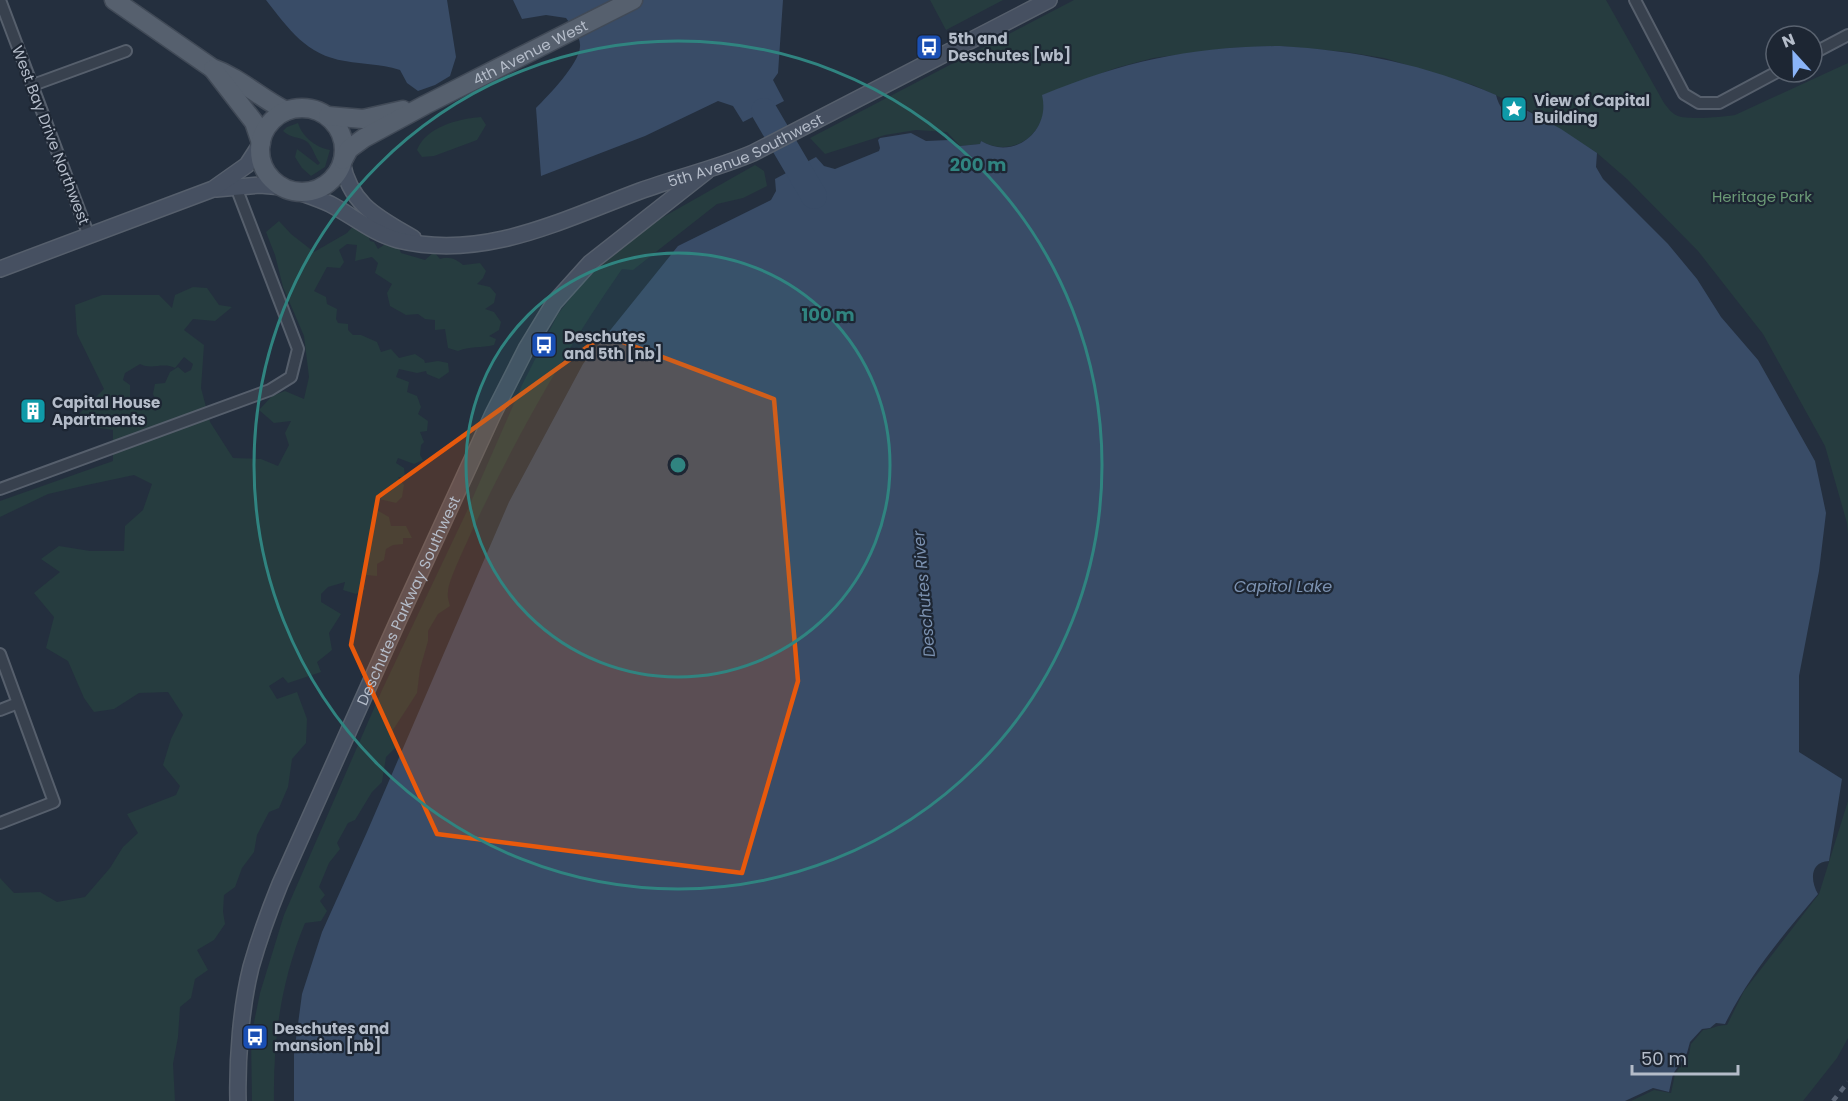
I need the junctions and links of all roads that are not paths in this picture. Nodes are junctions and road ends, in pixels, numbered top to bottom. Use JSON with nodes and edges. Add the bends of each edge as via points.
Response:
{"nodes":[{"id":1,"x":0,"y":0,"type":"edge"},
{"id":2,"x":114,"y":0,"type":"edge"},
{"id":3,"x":633,"y":0,"type":"edge"},
{"id":4,"x":1049,"y":0,"type":"edge"},
{"id":5,"x":1635,"y":0,"type":"edge"},
{"id":6,"x":1848,"y":35,"type":"edge"},
{"id":7,"x":1824,"y":48,"type":"edge"},
{"id":8,"x":126,"y":51,"type":"dead end"},
{"id":9,"x":212,"y":68,"type":"junction"},
{"id":10,"x":1764,"y":79,"type":"edge"},
{"id":11,"x":33,"y":85,"type":"junction"},
{"id":12,"x":425,"y":105,"type":"junction"},
{"id":13,"x":286,"y":111,"type":"junction"},
{"id":14,"x":327,"y":116,"type":"junction"},
{"id":15,"x":261,"y":144,"type":"junction"},
{"id":16,"x":343,"y":161,"type":"junction"},
{"id":17,"x":707,"y":171,"type":"junction"},
{"id":18,"x":236,"y":187,"type":"junction"},
{"id":19,"x":213,"y":189,"type":"junction"},
{"id":20,"x":290,"y":189,"type":"junction"},
{"id":21,"x":89,"y":236,"type":"junction"},
{"id":22,"x":423,"y":244,"type":"junction"},
{"id":23,"x":0,"y":270,"type":"edge"},
{"id":24,"x":0,"y":489,"type":"edge"},
{"id":25,"x":0,"y":654,"type":"edge"},
{"id":26,"x":18,"y":703,"type":"junction"},
{"id":27,"x":0,"y":710,"type":"edge"},
{"id":28,"x":0,"y":823,"type":"edge"},
{"id":29,"x":238,"y":1101,"type":"edge"}],
"edges":[{"from":1,"to":11,"type":"street","name":"West Bay Drive Northwest"},
{"from":2,"to":9,"type":"main road"},
{"from":3,"to":12,"type":"main road","name":"4th Avenue West"},
{"from":4,"to":17,"type":"street","name":"5th Avenue Southwest","via":[[753,153]]},
{"from":5,"to":10,"type":"street","via":[[1684,94],[1699,103],[1719,103]]},
{"from":6,"to":7,"type":"street"},
{"from":8,"to":11,"type":"street"},
{"from":9,"to":13,"type":"main road"},
{"from":9,"to":15,"type":"main road","via":[[254,122]]},
{"from":11,"to":21,"type":"street","name":"West Bay Drive Northwest"},
{"from":12,"to":14,"type":"main road","via":[[378,116]]},
{"from":12,"to":16,"type":"main road","via":[[355,145]]},
{"from":13,"to":14,"type":"main road","via":[[314,109]]},
{"from":13,"to":15,"type":"main road","via":[[273,119]]},
{"from":14,"to":16,"type":"main road","via":[[342,136]]},
{"from":15,"to":19,"type":"street","via":[[247,165]]},
{"from":15,"to":20,"type":"main road","via":[[265,170],[273,180]]},
{"from":16,"to":20,"type":"main road","via":[[338,172],[320,188]]},
{"from":16,"to":22,"type":"street","name":"5th Avenue Southwest","via":[[345,178],[358,200]]},
{"from":17,"to":22,"type":"street","name":"5th Avenue Southwest","via":[[642,190],[528,234],[452,246]]},
{"from":17,"to":29,"type":"street","name":"Deschutes Parkway Southwest","via":[[590,263],[554,303],[493,414],[276,894],[251,969]]},
{"from":18,"to":19,"type":"street"},
{"from":18,"to":20,"type":"street","via":[[260,184]]},
{"from":18,"to":24,"type":"street","via":[[298,349],[291,377],[270,390]]},
{"from":19,"to":21,"type":"street"},
{"from":20,"to":22,"type":"street","name":"5th Avenue Southwest","via":[[328,203],[385,236]]},
{"from":21,"to":23,"type":"street"},
{"from":25,"to":26,"type":"street"},
{"from":26,"to":27,"type":"street"},
{"from":26,"to":28,"type":"street","via":[[54,802]]}]}
